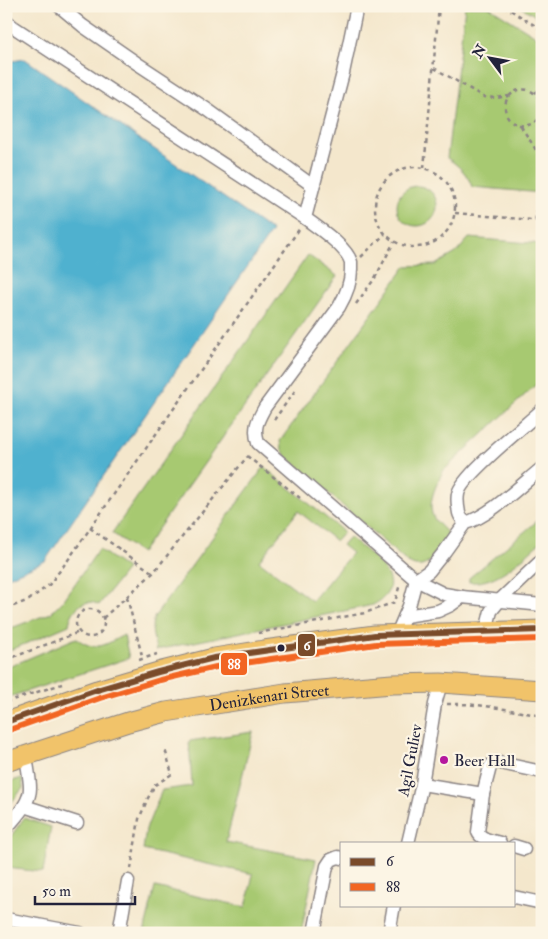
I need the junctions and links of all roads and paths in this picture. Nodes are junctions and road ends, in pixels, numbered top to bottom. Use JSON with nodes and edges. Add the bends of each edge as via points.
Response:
{"nodes":[{"id":1,"x":59,"y":6,"type":"edge"},
{"id":2,"x":357,"y":6,"type":"edge"},
{"id":3,"x":439,"y":6,"type":"edge"},
{"id":4,"x":504,"y":6,"type":"edge"},
{"id":5,"x":6,"y":20,"type":"edge"},
{"id":6,"x":542,"y":30,"type":"edge"},
{"id":7,"x":433,"y":67,"type":"junction"},
{"id":8,"x":542,"y":88,"type":"edge"},
{"id":9,"x":535,"y":93,"type":"junction"},
{"id":10,"x":510,"y":96,"type":"junction"},
{"id":11,"x":542,"y":108,"type":"edge"},
{"id":12,"x":541,"y":115,"type":"edge"},
{"id":13,"x":521,"y":126,"type":"junction"},
{"id":14,"x":424,"y":168,"type":"junction"},
{"id":15,"x":313,"y":186,"type":"junction"},
{"id":16,"x":455,"y":213,"type":"junction"},
{"id":17,"x":305,"y":218,"type":"junction"},
{"id":18,"x":535,"y":221,"type":"junction"},
{"id":19,"x":542,"y":221,"type":"edge"},
{"id":20,"x":385,"y":234,"type":"junction"},
{"id":21,"x":351,"y":262,"type":"junction"},
{"id":22,"x":542,"y":410,"type":"edge"},
{"id":23,"x":247,"y":456,"type":"dead end"},
{"id":24,"x":542,"y":468,"type":"edge"},
{"id":25,"x":302,"y":499,"type":"dead end"},
{"id":26,"x":465,"y":523,"type":"junction"},
{"id":27,"x":90,"y":528,"type":"junction"},
{"id":28,"x":542,"y":560,"type":"edge"},
{"id":29,"x":416,"y":580,"type":"junction"},
{"id":30,"x":400,"y":583,"type":"dead end"},
{"id":31,"x":127,"y":596,"type":"junction"},
{"id":32,"x":462,"y":597,"type":"junction"},
{"id":33,"x":500,"y":600,"type":"junction"},
{"id":34,"x":542,"y":605,"type":"edge"},
{"id":35,"x":6,"y":609,"type":"edge"},
{"id":36,"x":405,"y":616,"type":"junction"},
{"id":37,"x":103,"y":618,"type":"junction"},
{"id":38,"x":542,"y":630,"type":"edge"},
{"id":39,"x":486,"y":631,"type":"junction"},
{"id":40,"x":79,"y":632,"type":"junction"},
{"id":41,"x":255,"y":634,"type":"dead end"},
{"id":42,"x":397,"y":634,"type":"junction"},
{"id":43,"x":162,"y":653,"type":"dead end"},
{"id":44,"x":142,"y":656,"type":"dead end"},
{"id":45,"x":6,"y":660,"type":"edge"},
{"id":46,"x":134,"y":661,"type":"dead end"},
{"id":47,"x":70,"y":681,"type":"dead end"},
{"id":48,"x":441,"y":683,"type":"junction"},
{"id":49,"x":542,"y":690,"type":"edge"},
{"id":50,"x":6,"y":702,"type":"edge"},
{"id":51,"x":435,"y":704,"type":"junction"},
{"id":52,"x":542,"y":716,"type":"edge"},
{"id":53,"x":6,"y":722,"type":"edge"},
{"id":54,"x":165,"y":750,"type":"dead end"},
{"id":55,"x":26,"y":755,"type":"junction"},
{"id":56,"x":6,"y":762,"type":"edge"},
{"id":57,"x":542,"y":772,"type":"edge"},
{"id":58,"x":422,"y":784,"type":"junction"},
{"id":59,"x":483,"y":794,"type":"junction"},
{"id":60,"x":24,"y":806,"type":"junction"},
{"id":61,"x":77,"y":822,"type":"dead end"},
{"id":62,"x":6,"y":829,"type":"edge"},
{"id":63,"x":408,"y":842,"type":"edge"},
{"id":64,"x":497,"y":842,"type":"edge"},
{"id":65,"x":340,"y":858,"type":"edge"},
{"id":66,"x":128,"y":881,"type":"joint"},
{"id":67,"x":516,"y":897,"type":"edge"},
{"id":68,"x":542,"y":903,"type":"edge"},
{"id":69,"x":394,"y":906,"type":"edge"},
{"id":70,"x":6,"y":919,"type":"edge"},
{"id":71,"x":42,"y":929,"type":"edge"},
{"id":72,"x":80,"y":933,"type":"edge"},
{"id":73,"x":119,"y":933,"type":"edge"},
{"id":74,"x":314,"y":933,"type":"edge"},
{"id":75,"x":389,"y":933,"type":"edge"}],
"edges":[{"from":1,"to":15,"type":"street"},
{"from":2,"to":15,"type":"street"},
{"from":3,"to":7,"type":"path"},
{"from":4,"to":6,"type":"path"},
{"from":5,"to":17,"type":"street"},
{"from":7,"to":10,"type":"path","via":[[484,97]]},
{"from":7,"to":14,"type":"path"},
{"from":8,"to":9,"type":"path"},
{"from":9,"to":10,"type":"path","via":[[519,90]]},
{"from":9,"to":11,"type":"path"},
{"from":10,"to":13,"type":"path","via":[[505,106],[508,118]]},
{"from":11,"to":12,"type":"path"},
{"from":12,"to":13,"type":"path","via":[[534,123]]},
{"from":13,"to":18,"type":"path","via":[[540,158],[541,180]]},
{"from":14,"to":16,"type":"path","via":[[435,172],[448,185],[455,201]]},
{"from":14,"to":20,"type":"path","via":[[399,170],[381,187],[375,211]]},
{"from":15,"to":17,"type":"street"},
{"from":16,"to":18,"type":"path"},
{"from":16,"to":20,"type":"path","via":[[446,233],[427,246],[405,246]]},
{"from":17,"to":21,"type":"street","via":[[342,249]]},
{"from":17,"to":27,"type":"path"},
{"from":18,"to":19,"type":"path"},
{"from":20,"to":21,"type":"path","via":[[358,261]]},
{"from":21,"to":29,"type":"street","via":[[351,277],[339,307],[266,407],[255,433],[258,443]]},
{"from":22,"to":26,"type":"street","via":[[462,484],[458,493],[459,514]]},
{"from":23,"to":25,"type":"path"},
{"from":24,"to":26,"type":"street","via":[[480,517]]},
{"from":26,"to":29,"type":"street","via":[[429,571]]},
{"from":27,"to":31,"type":"path","via":[[154,573]]},
{"from":27,"to":35,"type":"path","via":[[49,585],[29,600]]},
{"from":28,"to":33,"type":"street"},
{"from":29,"to":32,"type":"street","via":[[444,594]]},
{"from":29,"to":36,"type":"street"},
{"from":30,"to":41,"type":"path","via":[[395,602],[364,613]]},
{"from":31,"to":37,"type":"path"},
{"from":31,"to":44,"type":"path"},
{"from":32,"to":33,"type":"street"},
{"from":32,"to":36,"type":"street","via":[[438,611]]},
{"from":33,"to":34,"type":"street"},
{"from":33,"to":39,"type":"street","via":[[491,611]]},
{"from":36,"to":42,"type":"street"},
{"from":37,"to":40,"type":"path","via":[[104,626],[99,634],[86,636]]},
{"from":37,"to":40,"type":"path","via":[[92,609],[83,611],[77,618]]},
{"from":38,"to":39,"type":"highway"},
{"from":39,"to":42,"type":"highway"},
{"from":40,"to":45,"type":"path"},
{"from":42,"to":53,"type":"highway","via":[[322,641],[214,658],[97,690]]},
{"from":43,"to":46,"type":"path"},
{"from":47,"to":50,"type":"path"},
{"from":48,"to":49,"type":"highway","name":"Denizkenari Street"},
{"from":48,"to":51,"type":"street","name":"Agil Guliev"},
{"from":48,"to":55,"type":"highway","name":"Denizkenari Street","via":[[285,693],[166,712]]},
{"from":51,"to":52,"type":"path","via":[[488,706]]},
{"from":51,"to":58,"type":"street","name":"Agil Guliev"},
{"from":54,"to":66,"type":"path","via":[[172,774],[155,785],[140,819]]},
{"from":55,"to":56,"type":"highway","name":"Denizkenari Street"},
{"from":55,"to":60,"type":"street","via":[[30,789]]},
{"from":57,"to":59,"type":"street","via":[[492,763]]},
{"from":58,"to":59,"type":"street"},
{"from":58,"to":63,"type":"street","name":"Agil Guliev"},
{"from":59,"to":64,"type":"street","via":[[478,832],[483,838]]},
{"from":60,"to":61,"type":"street"},
{"from":60,"to":62,"type":"street"},
{"from":65,"to":74,"type":"street","via":[[331,860],[327,866]]},
{"from":66,"to":73,"type":"street"},
{"from":67,"to":68,"type":"street"},
{"from":69,"to":75,"type":"street"},
{"from":70,"to":71,"type":"street"},
{"from":71,"to":72,"type":"street"}]}
